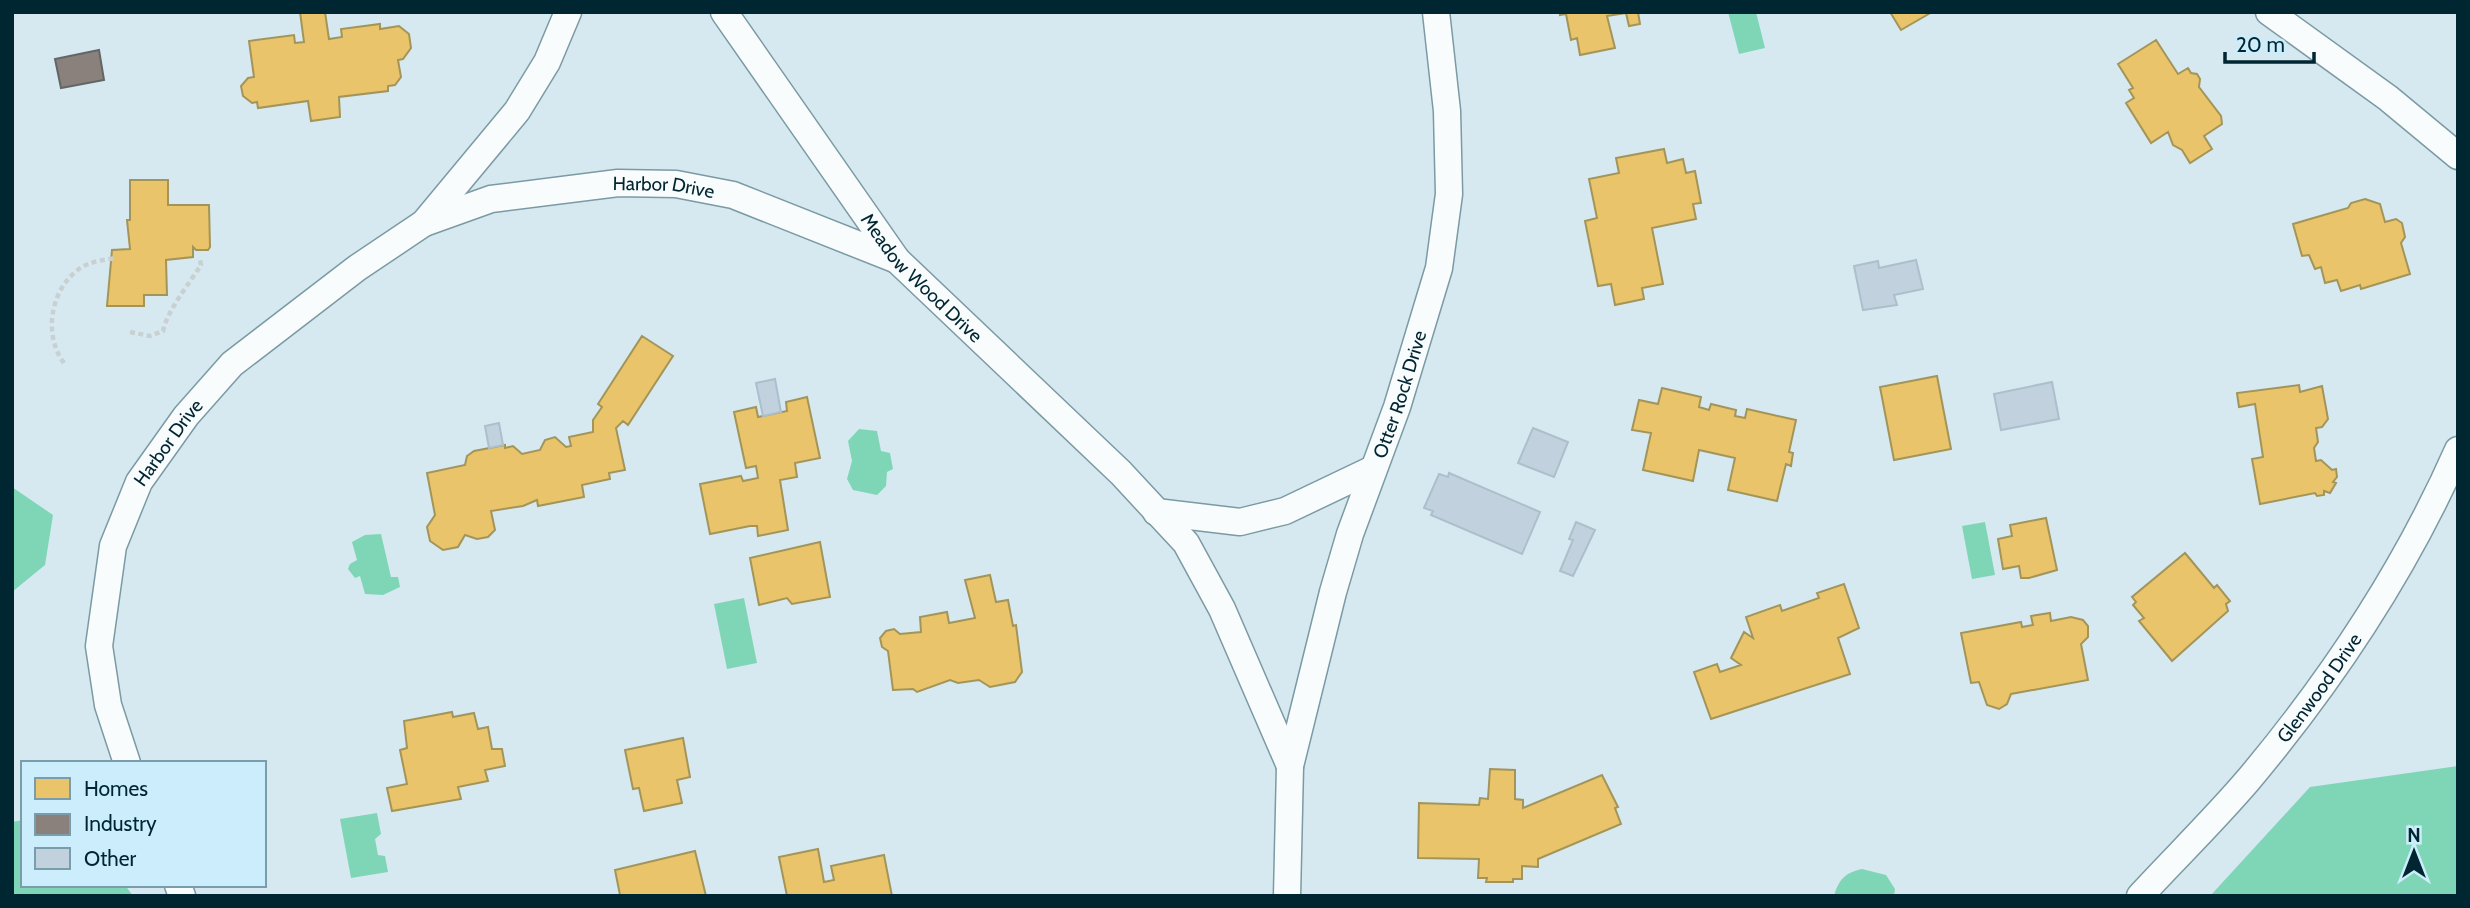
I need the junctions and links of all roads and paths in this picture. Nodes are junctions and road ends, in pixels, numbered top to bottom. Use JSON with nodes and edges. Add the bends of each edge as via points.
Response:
{"nodes":[{"id":1,"x":568,"y":12,"type":"edge"},
{"id":2,"x":724,"y":12,"type":"edge"},
{"id":3,"x":1436,"y":12,"type":"edge"},
{"id":4,"x":2269,"y":12,"type":"edge"},
{"id":5,"x":2458,"y":156,"type":"edge"},
{"id":6,"x":424,"y":223,"type":"junction"},
{"id":7,"x":116,"y":258,"type":"dead end"},
{"id":8,"x":200,"y":260,"type":"dead end"},
{"id":9,"x":897,"y":260,"type":"junction"},
{"id":10,"x":130,"y":332,"type":"dead end"},
{"id":11,"x":64,"y":363,"type":"dead end"},
{"id":12,"x":2458,"y":450,"type":"edge"},
{"id":13,"x":1373,"y":469,"type":"junction"},
{"id":14,"x":1156,"y":512,"type":"junction"},
{"id":15,"x":126,"y":761,"type":"edge"},
{"id":16,"x":1290,"y":766,"type":"junction"},
{"id":17,"x":1287,"y":896,"type":"edge"},
{"id":18,"x":2140,"y":896,"type":"edge"}],
"edges":[{"from":1,"to":6,"type":"street","name":"Harbor Drive","via":[[547,62],[517,111]]},
{"from":2,"to":9,"type":"street","name":"Meadow Wood Drive"},
{"from":3,"to":13,"type":"street","name":"Otter Rock Drive","via":[[1447,111],[1449,194],[1439,268]]},
{"from":4,"to":5,"type":"street","via":[[2388,98]]},
{"from":6,"to":9,"type":"street","name":"Harbor Drive","via":[[491,199],[618,183],[676,184],[733,195]]},
{"from":6,"to":15,"type":"street","name":"Harbor Drive","via":[[232,364],[186,416],[133,493],[113,546],[99,646],[108,705]]},
{"from":7,"to":11,"type":"path","via":[[79,268],[62,288],[51,329],[52,342]]},
{"from":8,"to":10,"type":"path","via":[[178,304],[166,314],[163,331],[150,336]]},
{"from":9,"to":14,"type":"street","name":"Meadow Wood Drive","via":[[1121,473]]},
{"from":12,"to":18,"type":"street","name":"Glenwood Drive","via":[[2394,574],[2336,663],[2249,778]]},
{"from":13,"to":14,"type":"street","via":[[1285,511],[1240,522]]},
{"from":13,"to":16,"type":"street","name":"Otter Rock Drive","via":[[1333,592]]},
{"from":14,"to":16,"type":"street","name":"Meadow Wood Drive","via":[[1186,543],[1222,609]]},
{"from":16,"to":17,"type":"street"}]}
